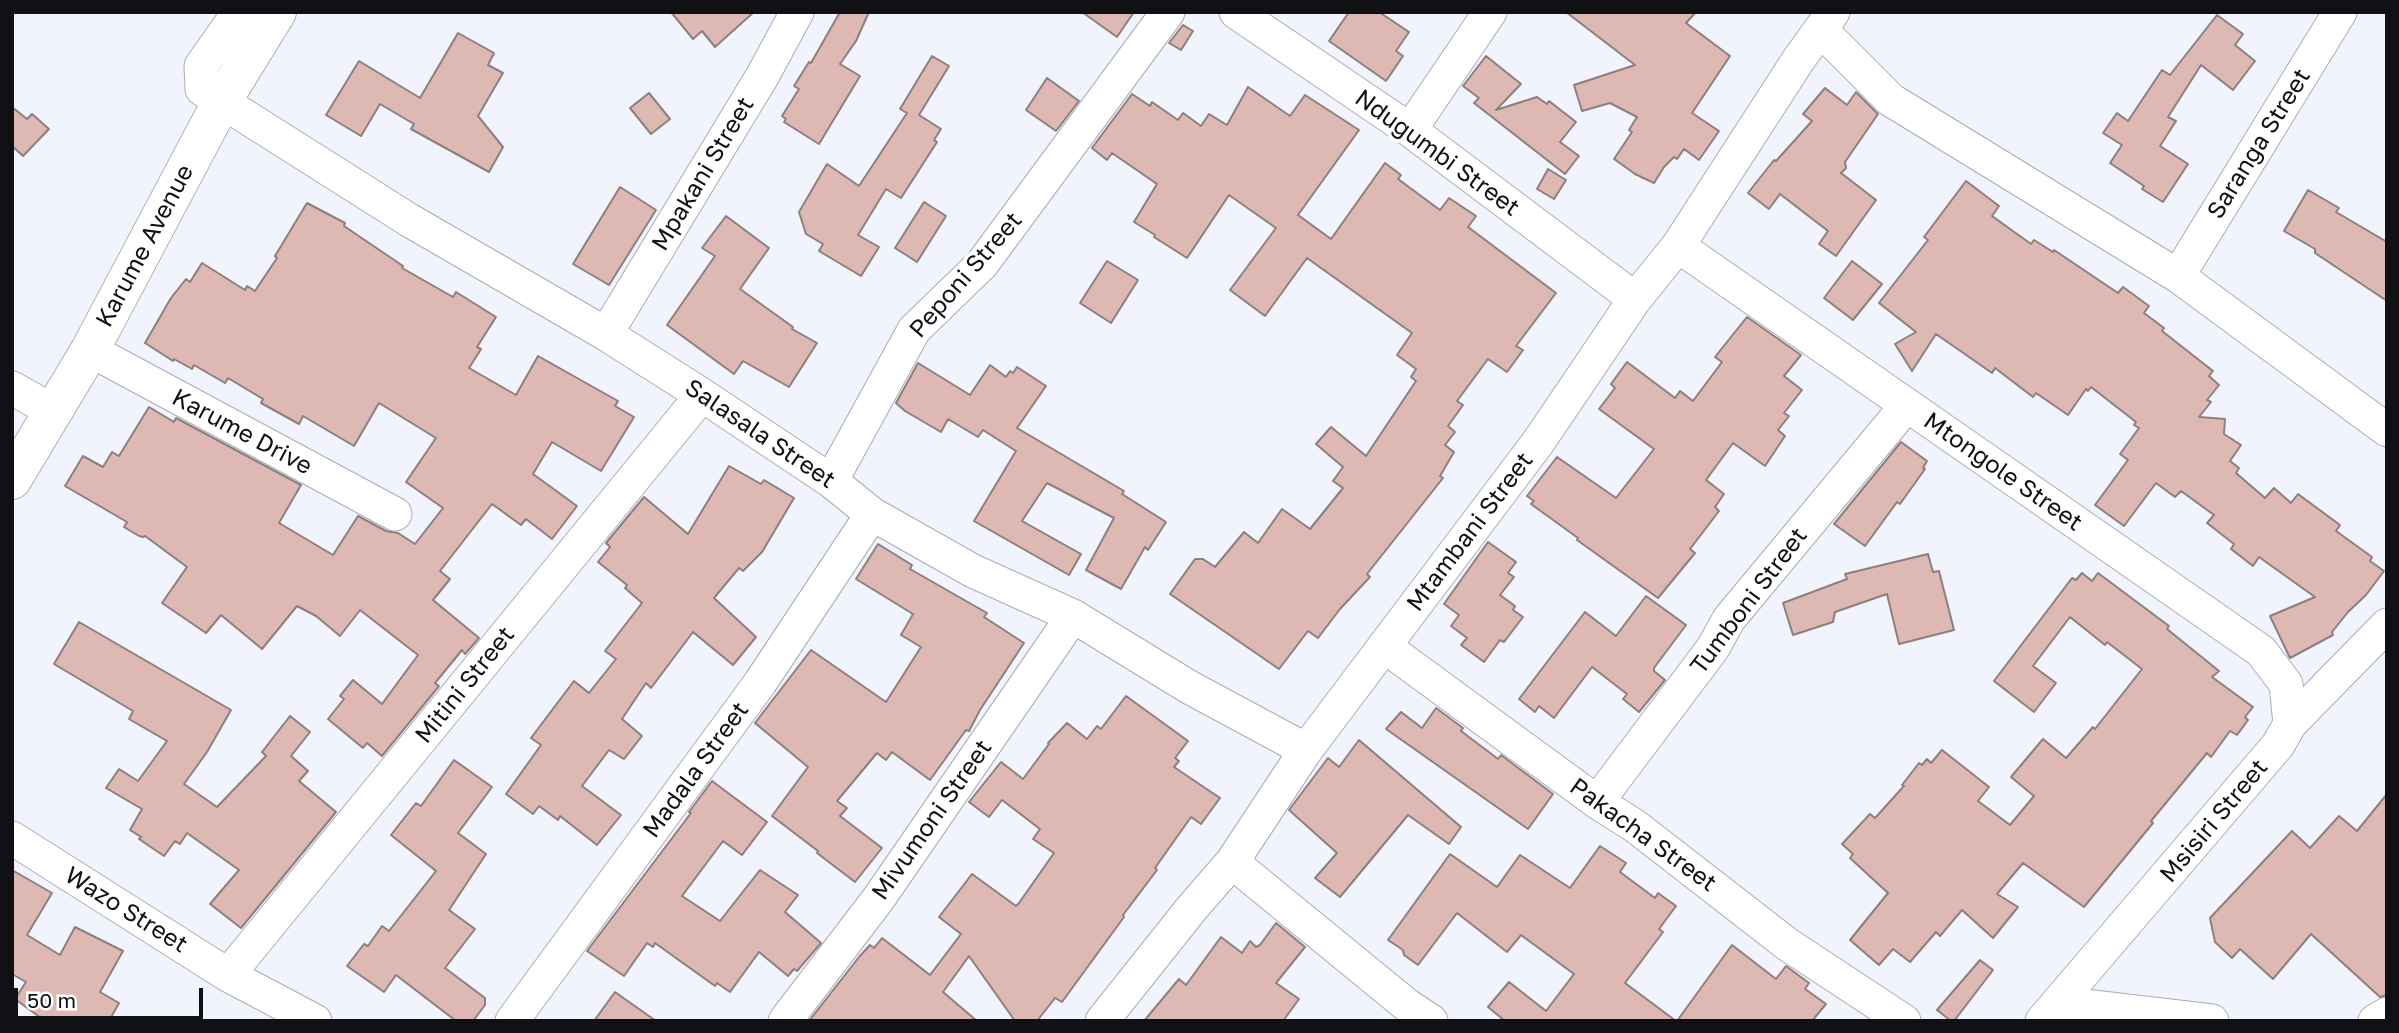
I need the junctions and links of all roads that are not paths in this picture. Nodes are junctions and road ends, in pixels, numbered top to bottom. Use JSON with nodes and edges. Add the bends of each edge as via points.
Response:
{"nodes":[{"id":1,"x":239,"y":12,"type":"edge"},
{"id":2,"x":277,"y":12,"type":"edge"},
{"id":3,"x":797,"y":12,"type":"edge"},
{"id":4,"x":1168,"y":12,"type":"edge"},
{"id":5,"x":1236,"y":12,"type":"edge"},
{"id":6,"x":1490,"y":12,"type":"edge"},
{"id":7,"x":2340,"y":12,"type":"edge"},
{"id":8,"x":1827,"y":21,"type":"edge"},
{"id":9,"x":1799,"y":59,"type":"junction"},
{"id":10,"x":1891,"y":100,"type":"junction"},
{"id":11,"x":222,"y":101,"type":"junction"},
{"id":12,"x":1410,"y":130,"type":"junction"},
{"id":13,"x":1678,"y":246,"type":"junction"},
{"id":14,"x":2178,"y":276,"type":"junction"},
{"id":15,"x":1635,"y":299,"type":"junction"},
{"id":16,"x":606,"y":334,"type":"junction"},
{"id":17,"x":90,"y":350,"type":"junction"},
{"id":18,"x":12,"y":388,"type":"edge"},
{"id":19,"x":702,"y":395,"type":"junction"},
{"id":20,"x":1907,"y":405,"type":"junction"},
{"id":21,"x":53,"y":411,"type":"junction"},
{"id":22,"x":2387,"y":430,"type":"edge"},
{"id":23,"x":12,"y":480,"type":"edge"},
{"id":24,"x":831,"y":481,"type":"junction"},
{"id":25,"x":395,"y":514,"type":"dead end"},
{"id":26,"x":872,"y":514,"type":"junction"},
{"id":27,"x":1073,"y":616,"type":"junction"},
{"id":28,"x":2387,"y":625,"type":"edge"},
{"id":29,"x":1384,"y":646,"type":"junction"},
{"id":30,"x":2290,"y":724,"type":"junction"},
{"id":31,"x":1306,"y":750,"type":"junction"},
{"id":32,"x":1597,"y":802,"type":"junction"},
{"id":33,"x":12,"y":838,"type":"edge"},
{"id":34,"x":1233,"y":862,"type":"junction"},
{"id":35,"x":228,"y":975,"type":"junction"},
{"id":36,"x":2051,"y":1012,"type":"edge"},
{"id":37,"x":2387,"y":1014,"type":"edge"},
{"id":38,"x":1412,"y":1016,"type":"edge"},
{"id":39,"x":315,"y":1021,"type":"edge"},
{"id":40,"x":512,"y":1021,"type":"edge"},
{"id":41,"x":785,"y":1021,"type":"edge"},
{"id":42,"x":1102,"y":1021,"type":"edge"},
{"id":43,"x":1904,"y":1021,"type":"edge"},
{"id":44,"x":2212,"y":1021,"type":"edge"},
{"id":45,"x":2375,"y":1021,"type":"edge"}],
"edges":[{"from":1,"to":11,"type":"street","name":"Salasala Street","via":[[201,66],[202,89]]},
{"from":2,"to":11,"type":"main road","name":"Karume Avenue"},
{"from":3,"to":16,"type":"street","name":"Mpakani Street"},
{"from":4,"to":24,"type":"street","name":"Peponi Street","via":[[982,264],[914,330]]},
{"from":5,"to":12,"type":"street","name":"Ndugumbi Street"},
{"from":6,"to":12,"type":"street"},
{"from":7,"to":14,"type":"street","name":"Saranga Street"},
{"from":8,"to":9,"type":"street","name":"Mtambani Street"},
{"from":8,"to":10,"type":"street"},
{"from":9,"to":10,"type":"street","via":[[1837,68]]},
{"from":9,"to":13,"type":"street","name":"Mtambani Street"},
{"from":10,"to":14,"type":"street"},
{"from":11,"to":16,"type":"street","name":"Salasala Street","via":[[409,220]]},
{"from":11,"to":17,"type":"main road","name":"Karume Avenue"},
{"from":12,"to":15,"type":"street","name":"Ndugumbi Street"},
{"from":13,"to":15,"type":"street","name":"Mtambani Street"},
{"from":13,"to":20,"type":"street","name":"Mtongole Street"},
{"from":14,"to":22,"type":"street"},
{"from":15,"to":29,"type":"street","name":"Mtambani Street","via":[[1539,441]]},
{"from":16,"to":19,"type":"street","name":"Salasala Street"},
{"from":17,"to":21,"type":"main road","name":"Karume Avenue"},
{"from":17,"to":25,"type":"street","name":"Karume Drive"},
{"from":18,"to":21,"type":"street"},
{"from":19,"to":24,"type":"street","name":"Salasala Street"},
{"from":19,"to":35,"type":"street","name":"Mitini Street"},
{"from":20,"to":30,"type":"street","name":"Mtongole Street","via":[[2261,651],[2286,684]]},
{"from":20,"to":32,"type":"street","name":"Tumboni Street","via":[[1729,619],[1713,648]]},
{"from":21,"to":23,"type":"main road","name":"Karume Avenue"},
{"from":24,"to":26,"type":"street","name":"Salasala Street"},
{"from":26,"to":27,"type":"street","name":"Salasala Street","via":[[973,570]]},
{"from":26,"to":40,"type":"street","name":"Madala Street","via":[[760,683]]},
{"from":27,"to":31,"type":"street","name":"Salasala Street","via":[[1189,687]]},
{"from":27,"to":41,"type":"street","name":"Mivumoni Street","via":[[879,898]]},
{"from":28,"to":30,"type":"street","name":"Msisiri Street"},
{"from":29,"to":31,"type":"street","name":"Mtambani Street"},
{"from":29,"to":32,"type":"street","name":"Pakacha Street"},
{"from":30,"to":36,"type":"street","name":"Msisiri Street","via":[[2278,746]]},
{"from":31,"to":34,"type":"street","name":"Mtambani Street"},
{"from":32,"to":43,"type":"street","name":"Pakacha Street","via":[[1635,826],[1787,944]]},
{"from":33,"to":35,"type":"street","name":"Wazo Street"},
{"from":34,"to":38,"type":"street"},
{"from":34,"to":42,"type":"street","name":"Mtambani Street"},
{"from":35,"to":39,"type":"street","name":"Wazo Street"},
{"from":36,"to":44,"type":"street"},
{"from":37,"to":45,"type":"street"}]}
